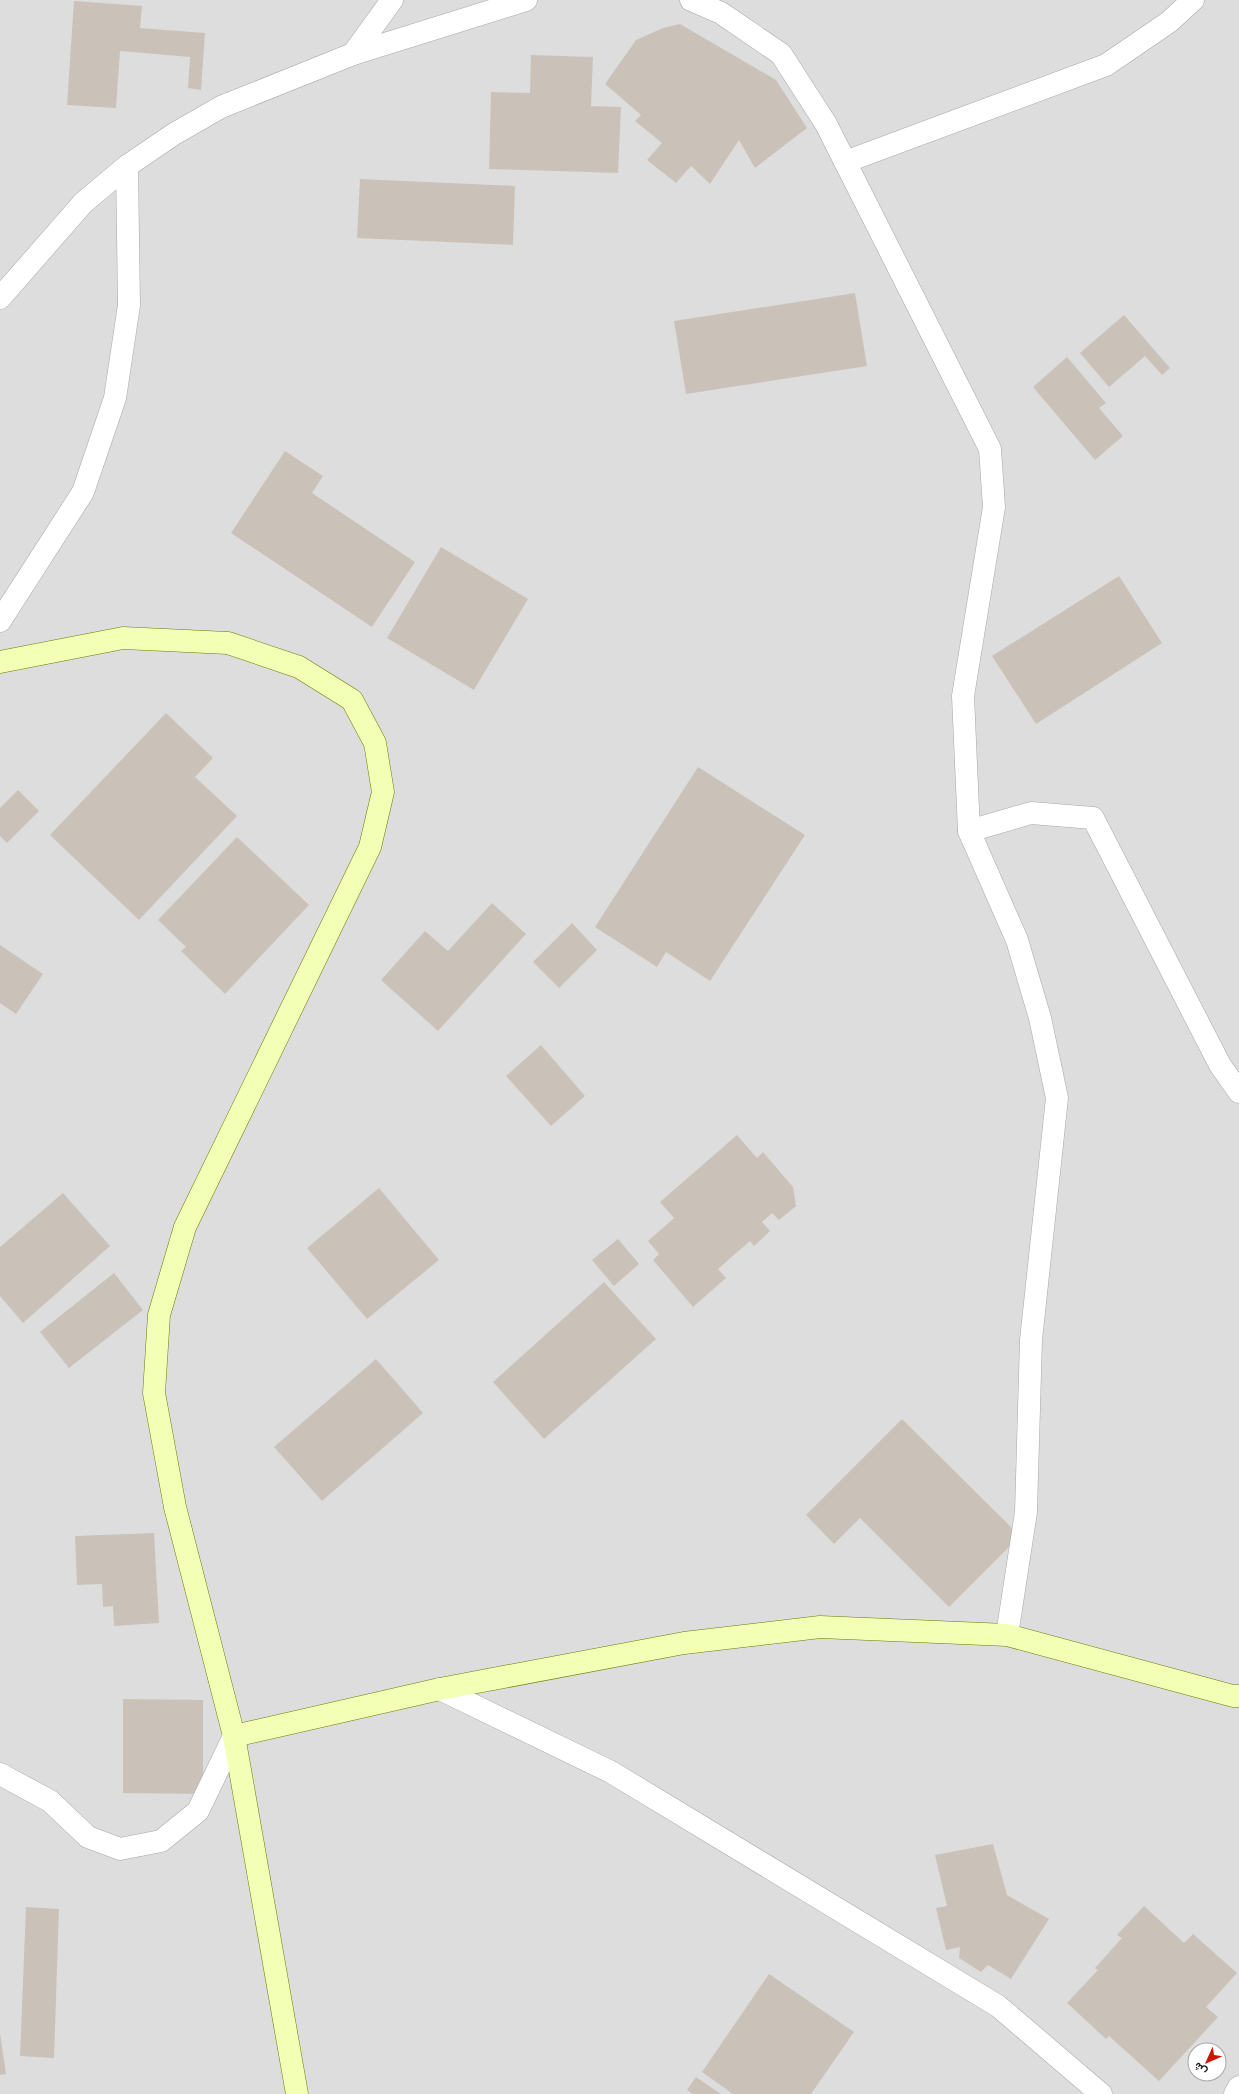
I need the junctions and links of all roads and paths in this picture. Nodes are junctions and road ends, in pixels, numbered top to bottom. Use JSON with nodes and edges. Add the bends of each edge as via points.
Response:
{"nodes":[{"id":1,"x":392,"y":0,"type":"edge"},
{"id":2,"x":526,"y":0,"type":"edge"},
{"id":3,"x":691,"y":0,"type":"edge"},
{"id":4,"x":1193,"y":0,"type":"edge"},
{"id":5,"x":352,"y":54,"type":"junction"},
{"id":6,"x":845,"y":162,"type":"junction"},
{"id":7,"x":127,"y":166,"type":"junction"},
{"id":8,"x":0,"y":298,"type":"edge"},
{"id":9,"x":0,"y":621,"type":"edge"},
{"id":10,"x":0,"y":662,"type":"edge"},
{"id":11,"x":969,"y":831,"type":"junction"},
{"id":12,"x":1239,"y":1092,"type":"edge"},
{"id":13,"x":1008,"y":1635,"type":"junction"},
{"id":14,"x":440,"y":1689,"type":"junction"},
{"id":15,"x":1237,"y":1700,"type":"edge"},
{"id":16,"x":234,"y":1736,"type":"junction"},
{"id":17,"x":0,"y":1774,"type":"edge"},
{"id":18,"x":1239,"y":2087,"type":"edge"},
{"id":19,"x":297,"y":2094,"type":"edge"},
{"id":20,"x":1101,"y":2094,"type":"edge"},
{"id":21,"x":1235,"y":2094,"type":"edge"}],
"edges":[{"from":1,"to":5,"type":"street"},
{"from":2,"to":5,"type":"street"},
{"from":3,"to":6,"type":"street","via":[[721,13],[781,54],[826,124]]},
{"from":4,"to":6,"type":"street","via":[[1169,22],[1106,65]]},
{"from":5,"to":7,"type":"street","via":[[221,107],[174,134]]},
{"from":6,"to":11,"type":"street","via":[[990,449],[994,506],[963,696]]},
{"from":7,"to":8,"type":"street","via":[[83,203]]},
{"from":7,"to":9,"type":"street","via":[[129,305],[115,398],[83,492]]},
{"from":10,"to":16,"type":"street","via":[[123,638],[228,643],[299,667],[352,700],[376,743],[383,792],[370,847],[185,1227],[159,1316],[154,1393],[173,1499]]},
{"from":11,"to":12,"type":"street","via":[[1031,813],[1093,818],[1220,1065]]},
{"from":11,"to":13,"type":"street","via":[[1017,940],[1040,1018],[1057,1098],[1031,1340],[1026,1512]]},
{"from":13,"to":14,"type":"street","via":[[820,1627],[684,1643]]},
{"from":13,"to":15,"type":"street"},
{"from":14,"to":16,"type":"street"},
{"from":14,"to":20,"type":"street","via":[[612,1772],[998,2006]]},
{"from":16,"to":17,"type":"street","via":[[198,1811],[161,1841],[120,1849],[88,1837],[50,1801]]},
{"from":16,"to":19,"type":"street"},
{"from":18,"to":21,"type":"street"}]}
